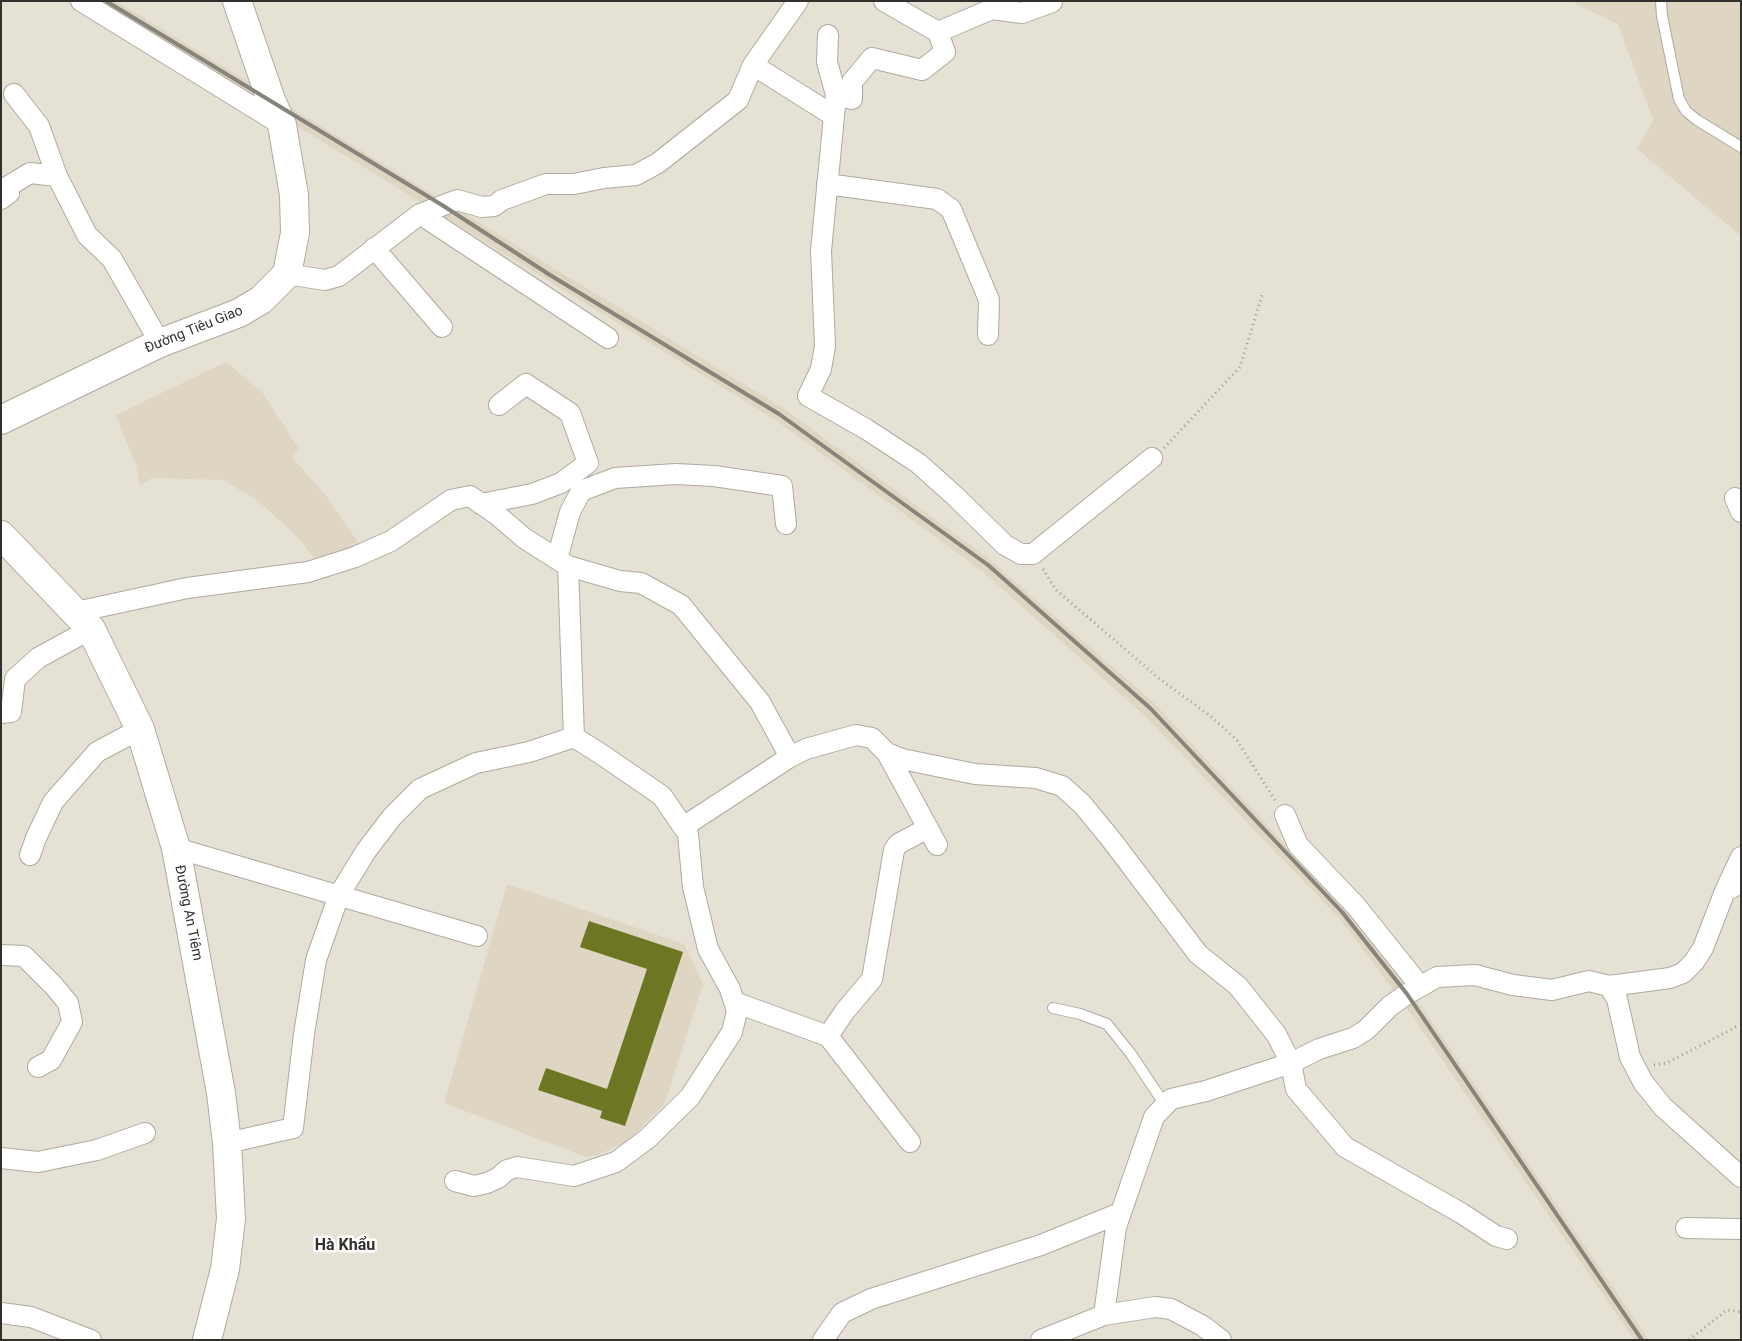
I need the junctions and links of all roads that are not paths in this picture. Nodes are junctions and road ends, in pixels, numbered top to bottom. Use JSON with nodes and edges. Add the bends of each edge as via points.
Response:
{"nodes":[{"id":1,"x":81,"y":1,"type":"edge"},
{"id":2,"x":238,"y":1,"type":"edge"},
{"id":3,"x":798,"y":1,"type":"edge"},
{"id":4,"x":884,"y":1,"type":"edge"},
{"id":5,"x":1661,"y":1,"type":"edge"},
{"id":6,"x":1052,"y":2,"type":"edge"},
{"id":7,"x":938,"y":32,"type":"junction"},
{"id":8,"x":828,"y":34,"type":"dead end"},
{"id":9,"x":753,"y":65,"type":"junction"},
{"id":10,"x":14,"y":94,"type":"dead end"},
{"id":11,"x":836,"y":95,"type":"junction"},
{"id":12,"x":834,"y":116,"type":"junction"},
{"id":13,"x":282,"y":125,"type":"junction"},
{"id":14,"x":1741,"y":147,"type":"edge"},
{"id":15,"x":57,"y":176,"type":"junction"},
{"id":16,"x":827,"y":184,"type":"junction"},
{"id":17,"x":3,"y":190,"type":"edge"},
{"id":18,"x":420,"y":214,"type":"junction"},
{"id":19,"x":374,"y":248,"type":"junction"},
{"id":20,"x":287,"y":274,"type":"junction"},
{"id":21,"x":442,"y":327,"type":"dead end"},
{"id":22,"x":988,"y":335,"type":"dead end"},
{"id":23,"x":608,"y":338,"type":"dead end"},
{"id":24,"x":160,"y":343,"type":"junction"},
{"id":25,"x":499,"y":405,"type":"dead end"},
{"id":26,"x":1,"y":420,"type":"edge"},
{"id":27,"x":1152,"y":458,"type":"road end"},
{"id":28,"x":561,"y":483,"type":"junction"},
{"id":29,"x":577,"y":499,"type":"junction"},
{"id":30,"x":481,"y":504,"type":"junction"},
{"id":31,"x":786,"y":524,"type":"dead end"},
{"id":32,"x":1,"y":535,"type":"edge"},
{"id":33,"x":562,"y":562,"type":"junction"},
{"id":34,"x":83,"y":620,"type":"junction"},
{"id":35,"x":1,"y":713,"type":"edge"},
{"id":36,"x":140,"y":729,"type":"junction"},
{"id":37,"x":574,"y":737,"type":"junction"},
{"id":38,"x":887,"y":753,"type":"junction"},
{"id":39,"x":790,"y":757,"type":"junction"},
{"id":40,"x":1285,"y":816,"type":"road end"},
{"id":41,"x":683,"y":827,"type":"junction"},
{"id":42,"x":176,"y":848,"type":"junction"},
{"id":43,"x":30,"y":855,"type":"dead end"},
{"id":44,"x":1741,"y":857,"type":"edge"},
{"id":45,"x":1733,"y":887,"type":"edge"},
{"id":46,"x":339,"y":895,"type":"junction"},
{"id":47,"x":477,"y":936,"type":"dead end"},
{"id":48,"x":1,"y":955,"type":"edge"},
{"id":49,"x":1420,"y":986,"type":"junction"},
{"id":50,"x":1609,"y":986,"type":"junction"},
{"id":51,"x":734,"y":1002,"type":"junction"},
{"id":52,"x":1053,"y":1008,"type":"dead end"},
{"id":53,"x":828,"y":1036,"type":"junction"},
{"id":54,"x":1291,"y":1063,"type":"junction"},
{"id":55,"x":38,"y":1067,"type":"dead end"},
{"id":56,"x":1165,"y":1105,"type":"junction"},
{"id":57,"x":145,"y":1134,"type":"dead end"},
{"id":58,"x":910,"y":1142,"type":"dead end"},
{"id":59,"x":227,"y":1143,"type":"junction"},
{"id":60,"x":1,"y":1158,"type":"edge"},
{"id":61,"x":1741,"y":1177,"type":"edge"},
{"id":62,"x":455,"y":1181,"type":"dead end"},
{"id":63,"x":1120,"y":1213,"type":"junction"},
{"id":64,"x":1686,"y":1228,"type":"dead end"},
{"id":65,"x":1741,"y":1229,"type":"edge"},
{"id":66,"x":1507,"y":1239,"type":"dead end"},
{"id":67,"x":1,"y":1313,"type":"edge"},
{"id":68,"x":1104,"y":1315,"type":"junction"},
{"id":69,"x":91,"y":1340,"type":"edge"},
{"id":70,"x":207,"y":1340,"type":"edge"},
{"id":71,"x":823,"y":1340,"type":"edge"},
{"id":72,"x":1041,"y":1340,"type":"edge"},
{"id":73,"x":1221,"y":1340,"type":"edge"}],
"edges":[{"from":1,"to":13,"type":"street"},
{"from":2,"to":13,"type":"highway"},
{"from":3,"to":9,"type":"street"},
{"from":4,"to":7,"type":"street"},
{"from":5,"to":14,"type":"lane","via":[[1679,99],[1697,120]]},
{"from":6,"to":7,"type":"street","via":[[1022,14],[992,9]]},
{"from":7,"to":11,"type":"street","via":[[945,52],[922,70],[872,58],[852,82],[852,99]]},
{"from":8,"to":11,"type":"street","via":[[827,62]]},
{"from":9,"to":12,"type":"street"},
{"from":9,"to":18,"type":"street","via":[[738,100],[658,164],[636,175],[574,184],[546,184],[494,206],[482,207],[457,200]]},
{"from":10,"to":15,"type":"street","via":[[39,126]]},
{"from":11,"to":12,"type":"street"},
{"from":12,"to":16,"type":"street"},
{"from":13,"to":20,"type":"highway","via":[[294,195],[294,234]]},
{"from":15,"to":17,"type":"street","via":[[30,173]]},
{"from":15,"to":24,"type":"street","via":[[87,235],[112,259]]},
{"from":16,"to":22,"type":"street","via":[[936,199],[951,208],[989,300]]},
{"from":16,"to":27,"type":"street","via":[[821,251],[825,346],[821,369],[808,396],[918,463],[1005,545],[1021,554],[1033,554]]},
{"from":18,"to":19,"type":"street"},
{"from":18,"to":23,"type":"street"},
{"from":19,"to":20,"type":"street","via":[[338,276],[326,280]]},
{"from":19,"to":21,"type":"street"},
{"from":20,"to":24,"type":"highway","name":"Đường Tiêu Giao","via":[[261,300],[239,313]]},
{"from":24,"to":26,"type":"highway","name":"Đường Tiêu Giao"},
{"from":25,"to":28,"type":"street","via":[[526,384],[570,413],[588,463]]},
{"from":28,"to":29,"type":"street"},
{"from":28,"to":30,"type":"street","via":[[532,494]]},
{"from":29,"to":31,"type":"street","via":[[581,491],[615,478],[676,474],[714,476],[782,486]]},
{"from":29,"to":33,"type":"street","via":[[570,512]]},
{"from":30,"to":33,"type":"street","via":[[524,538]]},
{"from":30,"to":34,"type":"street","via":[[470,496],[451,500],[391,541],[355,558],[308,572],[187,588]]},
{"from":32,"to":34,"type":"highway","name":"Đường An Tiêm"},
{"from":33,"to":37,"type":"street"},
{"from":33,"to":39,"type":"street","via":[[620,581],[641,583],[681,605],[760,702]]},
{"from":34,"to":35,"type":"street","via":[[15,679],[11,712]]},
{"from":34,"to":36,"type":"highway","name":"Đường An Tiêm"},
{"from":36,"to":42,"type":"highway","name":"Đường An Tiêm"},
{"from":36,"to":43,"type":"street","via":[[97,752],[53,802]]},
{"from":37,"to":41,"type":"street","via":[[662,796]]},
{"from":37,"to":46,"type":"street","via":[[529,752],[476,763],[420,789],[392,817],[366,851]]},
{"from":38,"to":39,"type":"street","via":[[872,738],[856,735],[806,749]]},
{"from":38,"to":53,"type":"street","via":[[933,836],[898,844],[894,850],[872,979]]},
{"from":38,"to":54,"type":"street","via":[[975,774],[1036,778],[1062,786],[1110,838],[1198,954],[1238,986],[1276,1034]]},
{"from":39,"to":41,"type":"street"},
{"from":40,"to":49,"type":"street","via":[[1298,844],[1356,906]]},
{"from":41,"to":51,"type":"street","via":[[688,834],[693,887],[708,949]]},
{"from":42,"to":46,"type":"street"},
{"from":42,"to":59,"type":"highway","name":"Đường An Tiêm","via":[[221,1093]]},
{"from":44,"to":45,"type":"street"},
{"from":45,"to":50,"type":"street","via":[[1703,948],[1683,973],[1670,978]]},
{"from":46,"to":47,"type":"street"},
{"from":46,"to":59,"type":"street","via":[[316,960],[293,1128]]},
{"from":48,"to":55,"type":"street","via":[[24,956],[68,1003],[72,1022],[51,1060]]},
{"from":49,"to":50,"type":"street","via":[[1437,977],[1475,975],[1513,985],[1552,990],[1589,981]]},
{"from":49,"to":54,"type":"street","via":[[1390,1006],[1353,1038],[1319,1049]]},
{"from":50,"to":61,"type":"street","via":[[1617,1000],[1630,1057],[1643,1082],[1663,1107]]},
{"from":51,"to":53,"type":"street"},
{"from":51,"to":62,"type":"street","via":[[737,1010],[732,1032],[690,1097],[647,1139],[616,1162],[574,1176],[517,1167],[487,1183],[474,1186]]},
{"from":52,"to":56,"type":"lane","via":[[1107,1024]]},
{"from":53,"to":58,"type":"street"},
{"from":54,"to":56,"type":"street","via":[[1171,1099]]},
{"from":54,"to":66,"type":"street","via":[[1296,1089],[1345,1146],[1496,1236]]},
{"from":56,"to":63,"type":"street","via":[[1154,1117]]},
{"from":57,"to":60,"type":"street","via":[[96,1150],[38,1162]]},
{"from":59,"to":70,"type":"highway","name":"Đường An Tiêm","via":[[231,1219],[225,1269]]},
{"from":63,"to":68,"type":"street"},
{"from":63,"to":71,"type":"street","via":[[1041,1244],[871,1299],[842,1313]]},
{"from":64,"to":65,"type":"street"},
{"from":67,"to":69,"type":"street","via":[[31,1317]]},
{"from":68,"to":72,"type":"street"},
{"from":68,"to":73,"type":"street","via":[[1155,1307],[1171,1309]]}]}
